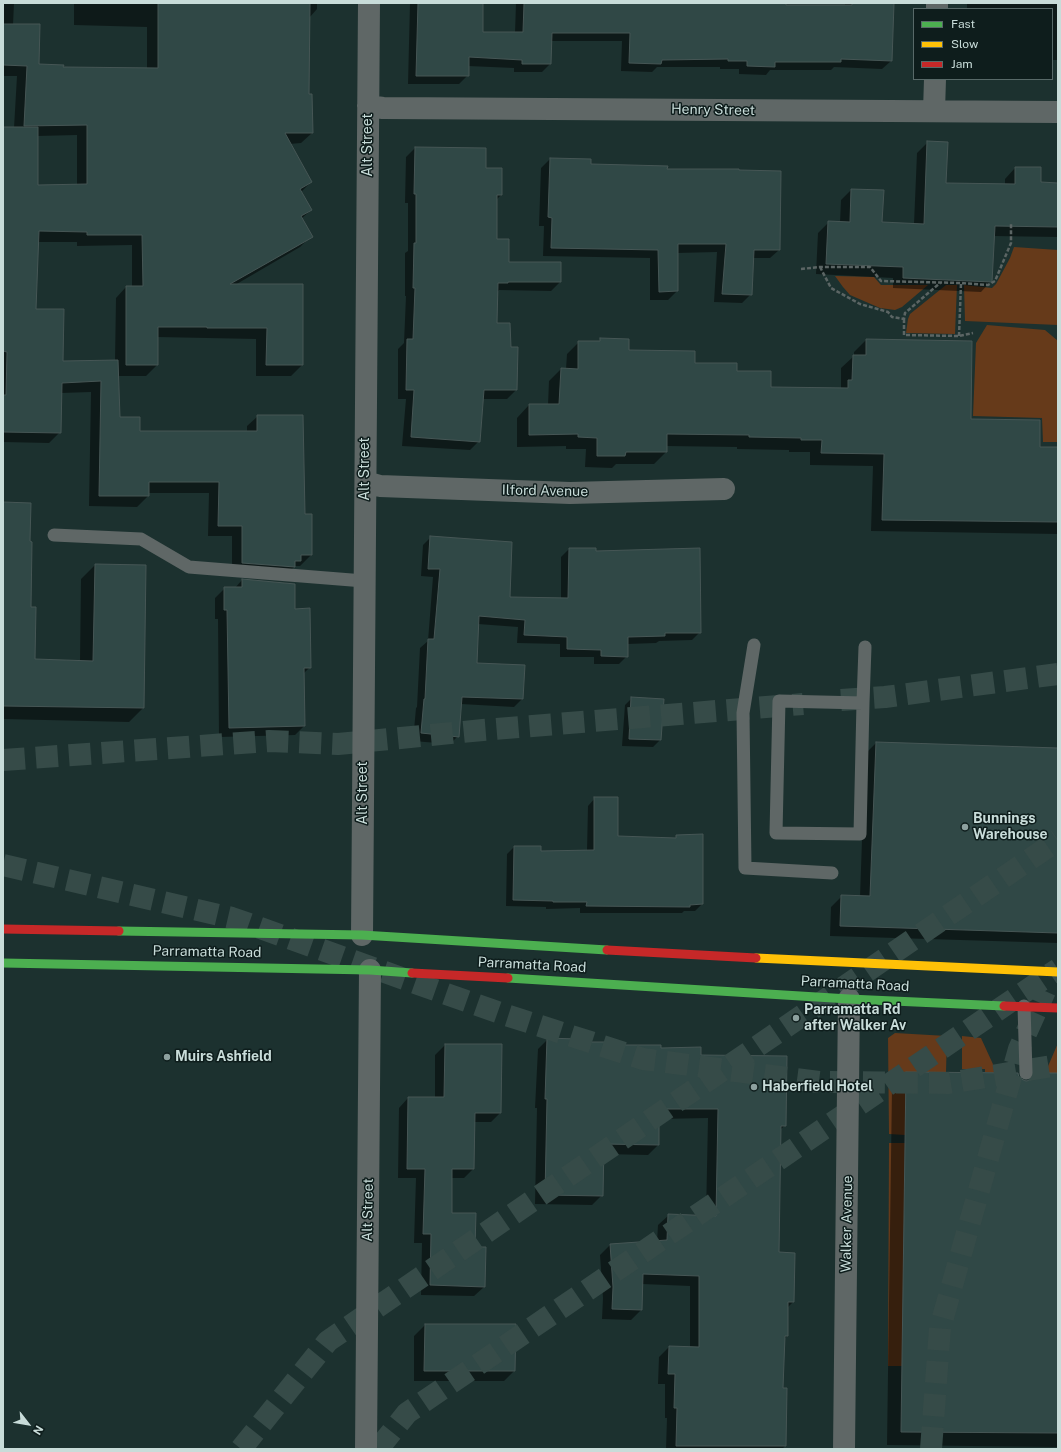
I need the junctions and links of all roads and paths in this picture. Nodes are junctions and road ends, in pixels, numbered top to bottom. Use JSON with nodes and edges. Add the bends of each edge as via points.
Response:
{"nodes":[{"id":1,"x":369,"y":3,"type":"edge"},
{"id":2,"x":935,"y":80,"type":"edge"},
{"id":3,"x":368,"y":106,"type":"junction"},
{"id":4,"x":934,"y":111,"type":"junction"},
{"id":5,"x":1058,"y":112,"type":"edge"},
{"id":6,"x":1011,"y":223,"type":"dead end"},
{"id":7,"x":820,"y":267,"type":"junction"},
{"id":8,"x":801,"y":268,"type":"dead end"},
{"id":9,"x":940,"y":283,"type":"junction"},
{"id":10,"x":961,"y":283,"type":"junction"},
{"id":11,"x":904,"y":319,"type":"junction"},
{"id":12,"x":973,"y":333,"type":"dead end"},
{"id":13,"x":959,"y":336,"type":"junction"},
{"id":14,"x":366,"y":482,"type":"junction"},
{"id":15,"x":724,"y":489,"type":"dead end"},
{"id":16,"x":54,"y":535,"type":"dead end"},
{"id":17,"x":364,"y":581,"type":"junction"},
{"id":18,"x":754,"y":645,"type":"dead end"},
{"id":19,"x":865,"y":647,"type":"dead end"},
{"id":20,"x":863,"y":703,"type":"junction"},
{"id":21,"x":832,"y":873,"type":"dead end"},
{"id":22,"x":3,"y":929,"type":"edge"},
{"id":23,"x":362,"y":935,"type":"junction"},
{"id":24,"x":3,"y":963,"type":"edge"},
{"id":25,"x":370,"y":970,"type":"junction"},
{"id":26,"x":1058,"y":972,"type":"edge"},
{"id":27,"x":849,"y":999,"type":"junction"},
{"id":28,"x":1024,"y":1006,"type":"junction"},
{"id":29,"x":1058,"y":1008,"type":"edge"},
{"id":30,"x":1026,"y":1073,"type":"tunnel mouth"},
{"id":31,"x":366,"y":1449,"type":"edge"},
{"id":32,"x":844,"y":1449,"type":"edge"}],
"edges":[{"from":1,"to":3,"type":"street","name":"Alt Street"},
{"from":2,"to":4,"type":"street"},
{"from":3,"to":4,"type":"street","name":"Henry Street"},
{"from":3,"to":14,"type":"street","name":"Alt Street"},
{"from":4,"to":5,"type":"street","name":"Henry Street"},
{"from":6,"to":10,"type":"path","via":[[1011,243],[995,281],[988,285]]},
{"from":7,"to":8,"type":"path"},
{"from":7,"to":9,"type":"path","via":[[870,267],[881,281]]},
{"from":7,"to":11,"type":"path","via":[[832,288],[860,304]]},
{"from":9,"to":10,"type":"path"},
{"from":9,"to":11,"type":"path","via":[[905,313]]},
{"from":10,"to":13,"type":"path"},
{"from":11,"to":13,"type":"path","via":[[904,335]]},
{"from":12,"to":13,"type":"path"},
{"from":14,"to":15,"type":"street","name":"Ilford Avenue","via":[[380,486],[570,493]]},
{"from":14,"to":17,"type":"street","name":"Alt Street"},
{"from":16,"to":17,"type":"lane","via":[[141,539],[189,567]]},
{"from":17,"to":23,"type":"street","name":"Alt Street"},
{"from":18,"to":21,"type":"lane","via":[[744,713],[745,868]]},
{"from":19,"to":20,"type":"lane"},
{"from":20,"to":20,"type":"lane","via":[[860,834],[776,833],[779,701]]},
{"from":22,"to":23,"type":"main road","name":"Parramatta Road"},
{"from":23,"to":26,"type":"main road","name":"Parramatta Road","via":[[625,951]]},
{"from":24,"to":25,"type":"main road","name":"Parramatta Road"},
{"from":25,"to":27,"type":"main road","name":"Parramatta Road"},
{"from":25,"to":31,"type":"street","name":"Alt Street"},
{"from":27,"to":28,"type":"main road","name":"Parramatta Road"},
{"from":27,"to":32,"type":"street","name":"Walker Avenue"},
{"from":28,"to":29,"type":"main road","name":"Parramatta Road"},
{"from":28,"to":30,"type":"lane"}]}
